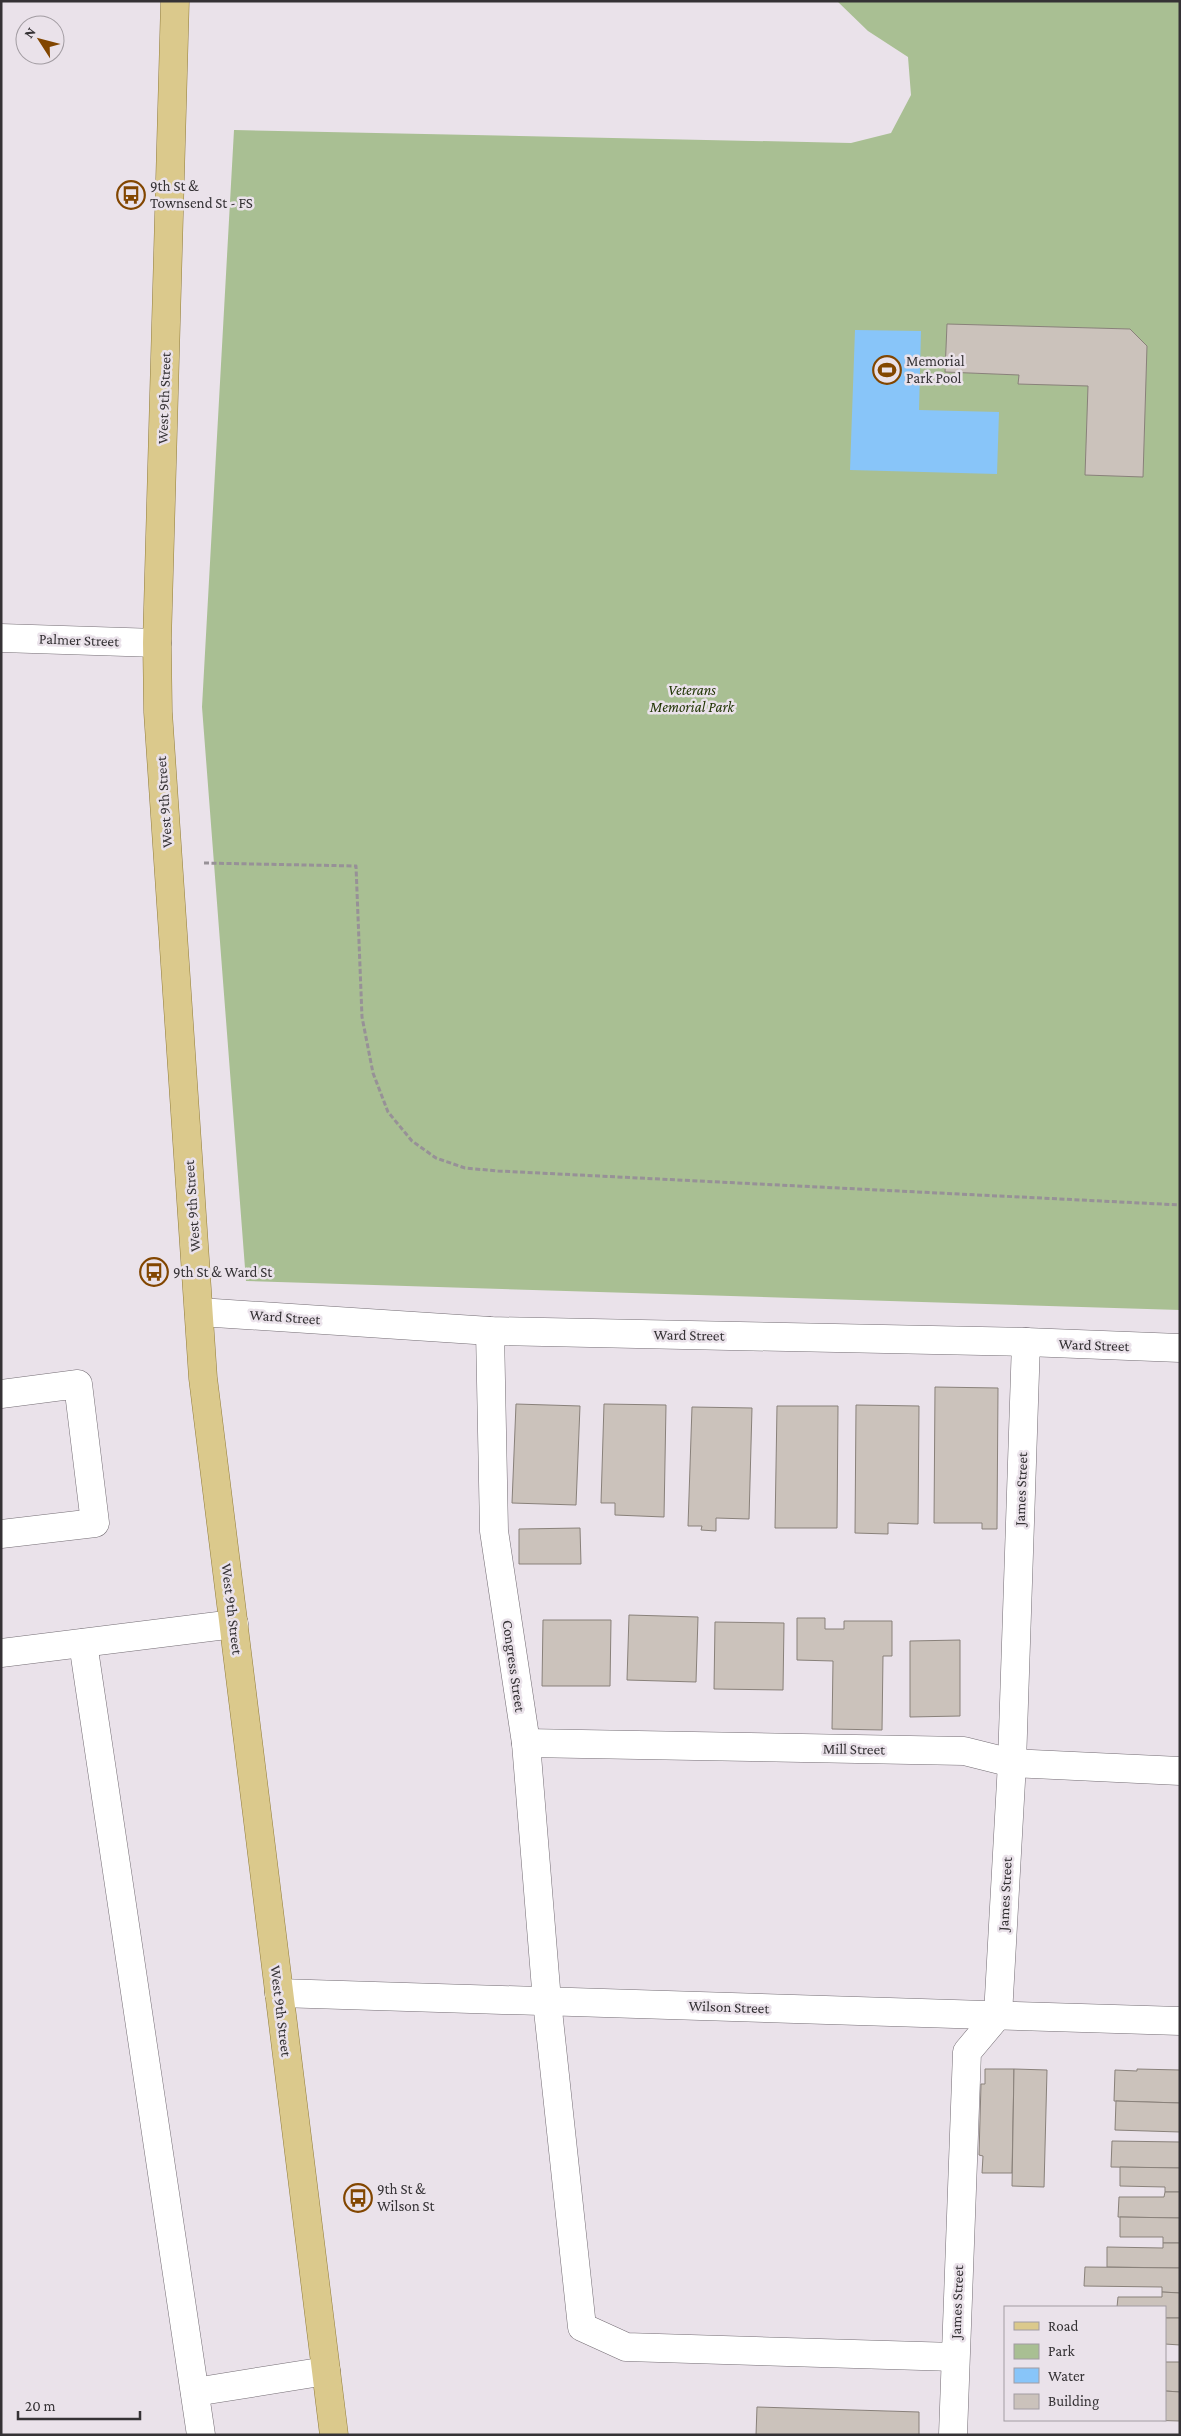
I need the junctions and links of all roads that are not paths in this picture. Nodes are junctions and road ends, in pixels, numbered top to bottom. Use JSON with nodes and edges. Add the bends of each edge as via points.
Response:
{"nodes":[{"id":1,"x":175,"y":1,"type":"edge"},
{"id":2,"x":1,"y":638,"type":"edge"},
{"id":3,"x":157,"y":643,"type":"junction"},
{"id":4,"x":199,"y":1312,"type":"junction"},
{"id":5,"x":490,"y":1331,"type":"junction"},
{"id":6,"x":1026,"y":1342,"type":"junction"},
{"id":7,"x":1180,"y":1348,"type":"edge"},
{"id":8,"x":1,"y":1394,"type":"edge"},
{"id":9,"x":1,"y":1534,"type":"edge"},
{"id":10,"x":234,"y":1624,"type":"junction"},
{"id":11,"x":84,"y":1643,"type":"junction"},
{"id":12,"x":1,"y":1652,"type":"edge"},
{"id":13,"x":526,"y":1743,"type":"junction"},
{"id":14,"x":1012,"y":1763,"type":"junction"},
{"id":15,"x":1180,"y":1771,"type":"edge"},
{"id":16,"x":279,"y":1993,"type":"junction"},
{"id":17,"x":547,"y":2002,"type":"junction"},
{"id":18,"x":998,"y":2015,"type":"junction"},
{"id":19,"x":1180,"y":2021,"type":"edge"},
{"id":20,"x":955,"y":2357,"type":"junction"},
{"id":21,"x":326,"y":2371,"type":"junction"},
{"id":22,"x":195,"y":2392,"type":"junction"},
{"id":23,"x":201,"y":2435,"type":"edge"},
{"id":24,"x":334,"y":2435,"type":"edge"},
{"id":25,"x":953,"y":2435,"type":"edge"}],
"edges":[{"from":1,"to":3,"type":"main road","name":"West 9th Street"},
{"from":2,"to":3,"type":"street","name":"Palmer Street"},
{"from":3,"to":4,"type":"main road","name":"West 9th Street","via":[[158,712]]},
{"from":4,"to":5,"type":"street","name":"Ward Street"},
{"from":4,"to":10,"type":"main road","name":"West 9th Street","via":[[203,1378]]},
{"from":5,"to":6,"type":"street","name":"Ward Street"},
{"from":5,"to":13,"type":"street","name":"Congress Street","via":[[494,1531]]},
{"from":6,"to":7,"type":"street","name":"Ward Street"},
{"from":6,"to":14,"type":"street","name":"James Street"},
{"from":8,"to":9,"type":"street","via":[[78,1384],[95,1523]]},
{"from":10,"to":11,"type":"street"},
{"from":10,"to":16,"type":"main road","name":"West 9th Street"},
{"from":11,"to":12,"type":"street"},
{"from":11,"to":22,"type":"street"},
{"from":13,"to":14,"type":"street","name":"Mill Street","via":[[964,1751]]},
{"from":13,"to":17,"type":"street","name":"Congress Street"},
{"from":14,"to":15,"type":"street","name":"Mill Street"},
{"from":14,"to":18,"type":"street","name":"James Street"},
{"from":16,"to":17,"type":"street","name":"Wilson Street"},
{"from":16,"to":21,"type":"main road","name":"West 9th Street"},
{"from":17,"to":18,"type":"street","name":"Wilson Street"},
{"from":17,"to":20,"type":"street","name":"Congress Street","via":[[582,2328],[626,2347]]},
{"from":18,"to":19,"type":"street","name":"Wilson Street"},
{"from":18,"to":20,"type":"street","name":"James Street","via":[[968,2052]]},
{"from":20,"to":25,"type":"street","name":"James Street"},
{"from":21,"to":22,"type":"street"},
{"from":21,"to":24,"type":"main road","name":"West 9th Street"},
{"from":22,"to":23,"type":"street"}]}
